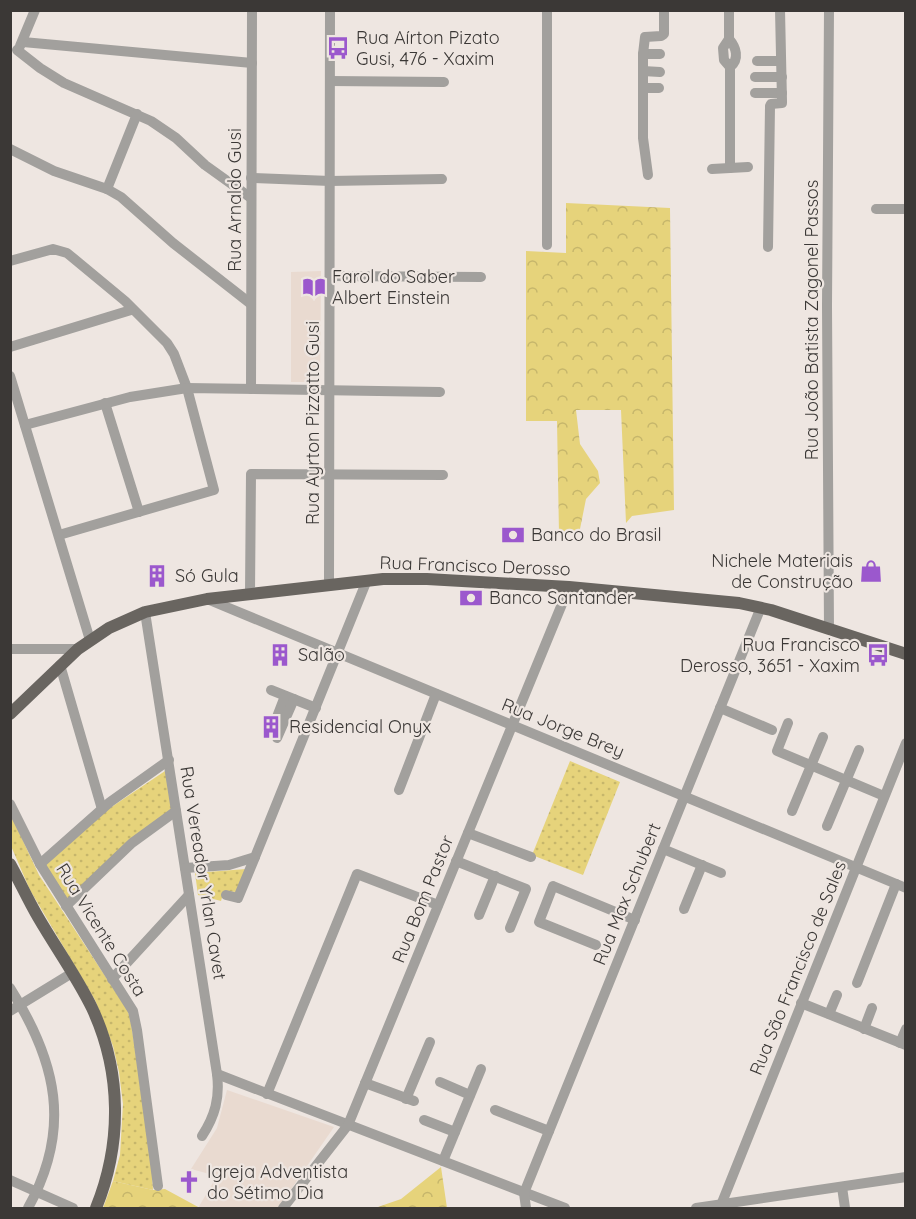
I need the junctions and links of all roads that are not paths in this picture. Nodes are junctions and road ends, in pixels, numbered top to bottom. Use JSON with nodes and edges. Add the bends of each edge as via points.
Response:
{"nodes":[{"id":1,"x":35,"y":10,"type":"edge"},
{"id":2,"x":252,"y":10,"type":"edge"},
{"id":3,"x":330,"y":10,"type":"edge"},
{"id":4,"x":548,"y":10,"type":"edge"},
{"id":5,"x":664,"y":10,"type":"edge"},
{"id":6,"x":729,"y":10,"type":"edge"},
{"id":7,"x":780,"y":10,"type":"edge"},
{"id":8,"x":829,"y":10,"type":"edge"},
{"id":9,"x":17,"y":48,"type":"edge"},
{"id":10,"x":643,"y":54,"type":"junction"},
{"id":11,"x":660,"y":54,"type":"dead end"},
{"id":12,"x":757,"y":61,"type":"dead end"},
{"id":13,"x":781,"y":62,"type":"junction"},
{"id":14,"x":252,"y":63,"type":"junction"},
{"id":15,"x":643,"y":71,"type":"junction"},
{"id":16,"x":660,"y":72,"type":"dead end"},
{"id":17,"x":755,"y":77,"type":"dead end"},
{"id":18,"x":782,"y":77,"type":"junction"},
{"id":19,"x":330,"y":81,"type":"junction"},
{"id":20,"x":444,"y":81,"type":"dead end"},
{"id":21,"x":643,"y":88,"type":"junction"},
{"id":22,"x":659,"y":88,"type":"dead end"},
{"id":23,"x":755,"y":93,"type":"dead end"},
{"id":24,"x":782,"y":93,"type":"junction"},
{"id":25,"x":137,"y":114,"type":"junction"},
{"id":26,"x":10,"y":149,"type":"edge"},
{"id":27,"x":748,"y":167,"type":"dead end"},
{"id":28,"x":730,"y":168,"type":"junction"},
{"id":29,"x":712,"y":169,"type":"dead end"},
{"id":30,"x":648,"y":175,"type":"dead end"},
{"id":31,"x":251,"y":178,"type":"junction"},
{"id":32,"x":442,"y":179,"type":"dead end"},
{"id":33,"x":330,"y":181,"type":"junction"},
{"id":34,"x":107,"y":189,"type":"junction"},
{"id":35,"x":251,"y":198,"type":"junction"},
{"id":36,"x":906,"y":209,"type":"edge"},
{"id":37,"x":876,"y":210,"type":"dead end"},
{"id":38,"x":546,"y":245,"type":"dead end"},
{"id":39,"x":768,"y":247,"type":"dead end"},
{"id":40,"x":10,"y":261,"type":"edge"},
{"id":41,"x":330,"y":276,"type":"junction"},
{"id":42,"x":481,"y":277,"type":"dead end"},
{"id":43,"x":251,"y":304,"type":"junction"},
{"id":44,"x":131,"y":309,"type":"junction"},
{"id":45,"x":10,"y":347,"type":"edge"},
{"id":46,"x":10,"y":376,"type":"edge"},
{"id":47,"x":187,"y":388,"type":"junction"},
{"id":48,"x":251,"y":389,"type":"junction"},
{"id":49,"x":330,"y":390,"type":"junction"},
{"id":50,"x":440,"y":392,"type":"dead end"},
{"id":51,"x":105,"y":403,"type":"junction"},
{"id":52,"x":26,"y":425,"type":"junction"},
{"id":53,"x":329,"y":474,"type":"junction"},
{"id":54,"x":443,"y":475,"type":"dead end"},
{"id":55,"x":139,"y":512,"type":"junction"},
{"id":56,"x":58,"y":535,"type":"junction"},
{"id":57,"x":368,"y":580,"type":"junction"},
{"id":58,"x":329,"y":584,"type":"junction"},
{"id":59,"x":569,"y":587,"type":"junction"},
{"id":60,"x":250,"y":593,"type":"junction"},
{"id":61,"x":207,"y":599,"type":"junction"},
{"id":62,"x":761,"y":607,"type":"junction"},
{"id":63,"x":145,"y":612,"type":"junction"},
{"id":64,"x":829,"y":628,"type":"junction"},
{"id":65,"x":90,"y":640,"type":"junction"},
{"id":66,"x":10,"y":649,"type":"edge"},
{"id":67,"x":78,"y":649,"type":"junction"},
{"id":68,"x":338,"y":653,"type":"junction"},
{"id":69,"x":906,"y":654,"type":"edge"},
{"id":70,"x":60,"y":665,"type":"junction"},
{"id":71,"x":271,"y":690,"type":"dead end"},
{"id":72,"x":436,"y":694,"type":"junction"},
{"id":73,"x":30,"y":697,"type":"junction"},
{"id":74,"x":290,"y":698,"type":"junction"},
{"id":75,"x":316,"y":708,"type":"junction"},
{"id":76,"x":720,"y":708,"type":"junction"},
{"id":77,"x":10,"y":714,"type":"edge"},
{"id":78,"x":788,"y":723,"type":"dead end"},
{"id":79,"x":10,"y":725,"type":"edge"},
{"id":80,"x":512,"y":725,"type":"junction"},
{"id":81,"x":772,"y":730,"type":"dead end"},
{"id":82,"x":274,"y":736,"type":"dead end"},
{"id":83,"x":823,"y":737,"type":"dead end"},
{"id":84,"x":906,"y":743,"type":"edge"},
{"id":85,"x":859,"y":750,"type":"dead end"},
{"id":86,"x":168,"y":760,"type":"junction"},
{"id":87,"x":811,"y":766,"type":"junction"},
{"id":88,"x":846,"y":780,"type":"junction"},
{"id":89,"x":399,"y":790,"type":"dead end"},
{"id":90,"x":684,"y":796,"type":"junction"},
{"id":91,"x":884,"y":796,"type":"junction"},
{"id":92,"x":10,"y":804,"type":"edge"},
{"id":93,"x":102,"y":809,"type":"junction"},
{"id":94,"x":176,"y":811,"type":"junction"},
{"id":95,"x":792,"y":811,"type":"dead end"},
{"id":96,"x":827,"y":825,"type":"dead end"},
{"id":97,"x":468,"y":833,"type":"junction"},
{"id":98,"x":663,"y":849,"type":"junction"},
{"id":99,"x":255,"y":857,"type":"junction"},
{"id":100,"x":531,"y":857,"type":"dead end"},
{"id":101,"x":10,"y":859,"type":"edge"},
{"id":102,"x":456,"y":861,"type":"junction"},
{"id":103,"x":40,"y":864,"type":"junction"},
{"id":104,"x":702,"y":865,"type":"junction"},
{"id":105,"x":856,"y":867,"type":"junction"},
{"id":106,"x":13,"y":868,"type":"edge"},
{"id":107,"x":185,"y":868,"type":"junction"},
{"id":108,"x":721,"y":873,"type":"dead end"},
{"id":109,"x":495,"y":876,"type":"junction"},
{"id":110,"x":901,"y":886,"type":"edge"},
{"id":111,"x":189,"y":895,"type":"junction"},
{"id":112,"x":226,"y":895,"type":"dead end"},
{"id":113,"x":438,"y":905,"type":"junction"},
{"id":114,"x":66,"y":906,"type":"junction"},
{"id":115,"x":684,"y":909,"type":"dead end"},
{"id":116,"x":479,"y":915,"type":"dead end"},
{"id":117,"x":634,"y":920,"type":"junction"},
{"id":118,"x":510,"y":928,"type":"dead end"},
{"id":119,"x":596,"y":945,"type":"dead end"},
{"id":120,"x":72,"y":973,"type":"junction"},
{"id":121,"x":112,"y":979,"type":"junction"},
{"id":122,"x":857,"y":983,"type":"dead end"},
{"id":123,"x":10,"y":988,"type":"edge"},
{"id":124,"x":837,"y":995,"type":"dead end"},
{"id":125,"x":801,"y":1003,"type":"junction"},
{"id":126,"x":21,"y":1004,"type":"junction"},
{"id":127,"x":872,"y":1008,"type":"dead end"},
{"id":128,"x":10,"y":1011,"type":"edge"},
{"id":129,"x":829,"y":1014,"type":"junction"},
{"id":130,"x":864,"y":1029,"type":"junction"},
{"id":131,"x":906,"y":1029,"type":"edge"},
{"id":132,"x":430,"y":1042,"type":"dead end"},
{"id":133,"x":903,"y":1044,"type":"edge"},
{"id":134,"x":481,"y":1069,"type":"dead end"},
{"id":135,"x":218,"y":1074,"type":"junction"},
{"id":136,"x":440,"y":1082,"type":"dead end"},
{"id":137,"x":365,"y":1083,"type":"junction"},
{"id":138,"x":267,"y":1094,"type":"junction"},
{"id":139,"x":470,"y":1095,"type":"junction"},
{"id":140,"x":495,"y":1110,"type":"dead end"},
{"id":141,"x":424,"y":1119,"type":"dead end"},
{"id":142,"x":348,"y":1125,"type":"junction"},
{"id":143,"x":549,"y":1131,"type":"junction"},
{"id":144,"x":455,"y":1132,"type":"junction"},
{"id":145,"x":202,"y":1136,"type":"dead end"},
{"id":146,"x":443,"y":1161,"type":"junction"},
{"id":147,"x":906,"y":1177,"type":"edge"},
{"id":148,"x":10,"y":1180,"type":"edge"},
{"id":149,"x":158,"y":1186,"type":"dead end"},
{"id":150,"x":842,"y":1187,"type":"junction"},
{"id":151,"x":37,"y":1192,"type":"junction"},
{"id":152,"x":524,"y":1193,"type":"junction"},
{"id":153,"x":763,"y":1204,"type":"edge"},
{"id":154,"x":707,"y":1207,"type":"edge"},
{"id":155,"x":28,"y":1209,"type":"edge"},
{"id":156,"x":73,"y":1209,"type":"edge"},
{"id":157,"x":96,"y":1209,"type":"edge"},
{"id":158,"x":283,"y":1209,"type":"edge"},
{"id":159,"x":526,"y":1209,"type":"edge"},
{"id":160,"x":565,"y":1209,"type":"edge"},
{"id":161,"x":845,"y":1209,"type":"edge"}],
"edges":[{"from":1,"to":9,"type":"street"},
{"from":2,"to":14,"type":"street","name":"Rua Arnaldo Gusi"},
{"from":3,"to":19,"type":"street","name":"Rua Ayrton Pizzatto Gusi"},
{"from":4,"to":38,"type":"street"},
{"from":5,"to":10,"type":"street","via":[[663,34],[645,37]]},
{"from":6,"to":28,"type":"street","via":[[729,39],[736,57],[730,67]]},
{"from":7,"to":13,"type":"street"},
{"from":8,"to":64,"type":"street","name":"Rua João Batista Zagonel Passos"},
{"from":9,"to":14,"type":"street"},
{"from":9,"to":25,"type":"street","via":[[64,83]]},
{"from":10,"to":11,"type":"street"},
{"from":10,"to":15,"type":"street"},
{"from":12,"to":13,"type":"street"},
{"from":13,"to":18,"type":"street"},
{"from":14,"to":31,"type":"street","name":"Rua Arnaldo Gusi"},
{"from":15,"to":16,"type":"street"},
{"from":15,"to":21,"type":"street"},
{"from":17,"to":18,"type":"street"},
{"from":18,"to":24,"type":"street"},
{"from":19,"to":20,"type":"street"},
{"from":19,"to":33,"type":"street","name":"Rua Ayrton Pizzatto Gusi"},
{"from":21,"to":22,"type":"street"},
{"from":21,"to":30,"type":"street"},
{"from":23,"to":24,"type":"street"},
{"from":24,"to":39,"type":"street","via":[[782,103],[770,106]]},
{"from":25,"to":34,"type":"street"},
{"from":25,"to":35,"type":"street","via":[[176,138]]},
{"from":26,"to":34,"type":"street","via":[[54,171]]},
{"from":27,"to":28,"type":"street"},
{"from":28,"to":29,"type":"street"},
{"from":31,"to":33,"type":"street"},
{"from":31,"to":35,"type":"street","name":"Rua Arnaldo Gusi"},
{"from":32,"to":33,"type":"street"},
{"from":33,"to":41,"type":"street","name":"Rua Ayrton Pizzatto Gusi"},
{"from":34,"to":43,"type":"street"},
{"from":35,"to":43,"type":"street","name":"Rua Arnaldo Gusi"},
{"from":36,"to":37,"type":"street"},
{"from":40,"to":44,"type":"street","via":[[60,250]]},
{"from":41,"to":42,"type":"street"},
{"from":41,"to":49,"type":"street","name":"Rua Ayrton Pizzatto Gusi"},
{"from":43,"to":48,"type":"street","name":"Rua Arnaldo Gusi"},
{"from":44,"to":45,"type":"street"},
{"from":44,"to":47,"type":"street","via":[[171,349]]},
{"from":46,"to":52,"type":"street"},
{"from":47,"to":48,"type":"street"},
{"from":47,"to":51,"type":"street"},
{"from":47,"to":55,"type":"street","via":[[214,490]]},
{"from":48,"to":49,"type":"street"},
{"from":49,"to":50,"type":"street"},
{"from":49,"to":53,"type":"street","name":"Rua Ayrton Pizzatto Gusi"},
{"from":51,"to":52,"type":"street"},
{"from":51,"to":55,"type":"street"},
{"from":52,"to":56,"type":"street"},
{"from":53,"to":54,"type":"street"},
{"from":53,"to":58,"type":"street","name":"Rua Ayrton Pizzatto Gusi"},
{"from":53,"to":60,"type":"street","via":[[251,474]]},
{"from":55,"to":56,"type":"street"},
{"from":56,"to":65,"type":"street"},
{"from":57,"to":58,"type":"main road","name":"Rua Francisco Derosso"},
{"from":57,"to":59,"type":"main road","name":"Rua Francisco Derosso","via":[[410,578]]},
{"from":57,"to":68,"type":"street"},
{"from":58,"to":60,"type":"main road","name":"Rua Francisco Derosso"},
{"from":59,"to":62,"type":"main road","name":"Rua Francisco Derosso"},
{"from":59,"to":80,"type":"street","name":"Rua Bom Pastor"},
{"from":60,"to":61,"type":"main road","name":"Rua Francisco Derosso"},
{"from":61,"to":63,"type":"main road","name":"Rua Francisco Derosso"},
{"from":61,"to":68,"type":"street","name":"Rua Jorge Brey"},
{"from":62,"to":64,"type":"main road","name":"Rua Francisco Derosso"},
{"from":62,"to":76,"type":"street","name":"Rua Max Schubert"},
{"from":63,"to":65,"type":"main road","name":"Rua Francisco Derosso"},
{"from":63,"to":86,"type":"street","name":"Rua Vereador Yrlan Cavet"},
{"from":64,"to":69,"type":"main road","name":"Rua Francisco Derosso"},
{"from":65,"to":67,"type":"main road","name":"Rua Francisco Derosso"},
{"from":66,"to":67,"type":"street"},
{"from":67,"to":70,"type":"main road","name":"Rua Francisco Derosso"},
{"from":68,"to":72,"type":"street","name":"Rua Jorge Brey"},
{"from":68,"to":75,"type":"street"},
{"from":70,"to":73,"type":"main road","name":"Rua Francisco Derosso"},
{"from":70,"to":93,"type":"street"},
{"from":71,"to":74,"type":"street"},
{"from":72,"to":80,"type":"street","name":"Rua Jorge Brey"},
{"from":72,"to":89,"type":"street"},
{"from":73,"to":77,"type":"main road","name":"Rua Francisco Derosso"},
{"from":73,"to":79,"type":"main road","name":"Rua Francisco Derosso"},
{"from":74,"to":75,"type":"street"},
{"from":74,"to":82,"type":"street"},
{"from":75,"to":99,"type":"street"},
{"from":76,"to":81,"type":"street"},
{"from":76,"to":90,"type":"street","name":"Rua Max Schubert"},
{"from":78,"to":87,"type":"street","via":[[777,752]]},
{"from":80,"to":90,"type":"street","name":"Rua Jorge Brey"},
{"from":80,"to":97,"type":"street","name":"Rua Bom Pastor"},
{"from":83,"to":87,"type":"street"},
{"from":84,"to":91,"type":"street","name":"Rua São Francisco de Sales"},
{"from":85,"to":88,"type":"street"},
{"from":86,"to":93,"type":"street"},
{"from":86,"to":94,"type":"street","name":"Rua Vereador Yrlan Cavet"},
{"from":87,"to":88,"type":"street"},
{"from":87,"to":95,"type":"street"},
{"from":88,"to":91,"type":"street"},
{"from":88,"to":96,"type":"street"},
{"from":90,"to":98,"type":"street","name":"Rua Max Schubert"},
{"from":90,"to":105,"type":"street","name":"Rua Jorge Brey"},
{"from":91,"to":105,"type":"street","name":"Rua São Francisco de Sales"},
{"from":92,"to":103,"type":"street","name":"Rua Vicente Costa"},
{"from":93,"to":103,"type":"street"},
{"from":94,"to":107,"type":"street","name":"Rua Vereador Yrlan Cavet"},
{"from":94,"to":114,"type":"street","via":[[132,843]]},
{"from":97,"to":100,"type":"street"},
{"from":97,"to":102,"type":"street","name":"Rua Bom Pastor"},
{"from":98,"to":104,"type":"street"},
{"from":98,"to":117,"type":"street","name":"Rua Max Schubert"},
{"from":99,"to":107,"type":"street","via":[[229,865]]},
{"from":99,"to":112,"type":"street","via":[[238,898]]},
{"from":101,"to":106,"type":"main road"},
{"from":102,"to":109,"type":"street"},
{"from":102,"to":113,"type":"street","name":"Rua Bom Pastor"},
{"from":103,"to":114,"type":"street","name":"Rua Vicente Costa"},
{"from":104,"to":108,"type":"street"},
{"from":104,"to":115,"type":"street"},
{"from":105,"to":110,"type":"street","name":"Rua Jorge Brey"},
{"from":105,"to":125,"type":"street","name":"Rua São Francisco de Sales"},
{"from":106,"to":120,"type":"main road"},
{"from":107,"to":111,"type":"street","name":"Rua Vereador Yrlan Cavet"},
{"from":109,"to":116,"type":"street"},
{"from":109,"to":118,"type":"street","via":[[526,889]]},
{"from":110,"to":122,"type":"street"},
{"from":111,"to":121,"type":"street"},
{"from":111,"to":135,"type":"street","name":"Rua Vereador Yrlan Cavet"},
{"from":113,"to":137,"type":"street","name":"Rua Bom Pastor"},
{"from":113,"to":138,"type":"street","via":[[357,874]]},
{"from":114,"to":121,"type":"street","name":"Rua Vicente Costa"},
{"from":117,"to":119,"type":"street","via":[[553,886],[539,922]]},
{"from":117,"to":143,"type":"street","name":"Rua Max Schubert"},
{"from":120,"to":126,"type":"street"},
{"from":120,"to":157,"type":"main road","via":[[102,1031],[114,1083],[114,1143]]},
{"from":121,"to":149,"type":"street","name":"Rua Vicente Costa","via":[[135,1020]]},
{"from":123,"to":126,"type":"street"},
{"from":124,"to":129,"type":"street"},
{"from":125,"to":129,"type":"street"},
{"from":125,"to":154,"type":"street","name":"Rua São Francisco de Sales"},
{"from":126,"to":128,"type":"street"},
{"from":126,"to":151,"type":"street","via":[[42,1047],[54,1095],[51,1146]]},
{"from":127,"to":130,"type":"street"},
{"from":129,"to":130,"type":"street"},
{"from":130,"to":133,"type":"street"},
{"from":131,"to":133,"type":"street"},
{"from":132,"to":137,"type":"street","via":[[410,1100]]},
{"from":134,"to":139,"type":"street"},
{"from":135,"to":138,"type":"street"},
{"from":135,"to":145,"type":"street","name":"Rua Vereador Yrlan Cavet","via":[[215,1111]]},
{"from":136,"to":139,"type":"street"},
{"from":137,"to":142,"type":"street","name":"Rua Bom Pastor"},
{"from":138,"to":142,"type":"street"},
{"from":139,"to":144,"type":"street"},
{"from":140,"to":143,"type":"street"},
{"from":141,"to":144,"type":"street"},
{"from":142,"to":146,"type":"street"},
{"from":142,"to":158,"type":"street","name":"Rua Bom Pastor"},
{"from":143,"to":152,"type":"street","name":"Rua Max Schubert"},
{"from":144,"to":146,"type":"street"},
{"from":146,"to":152,"type":"street"},
{"from":147,"to":150,"type":"street"},
{"from":148,"to":151,"type":"street"},
{"from":150,"to":153,"type":"street"},
{"from":150,"to":161,"type":"street"},
{"from":151,"to":155,"type":"street"},
{"from":151,"to":156,"type":"street"},
{"from":152,"to":159,"type":"street"},
{"from":152,"to":160,"type":"street"},
{"from":153,"to":154,"type":"street"}]}
